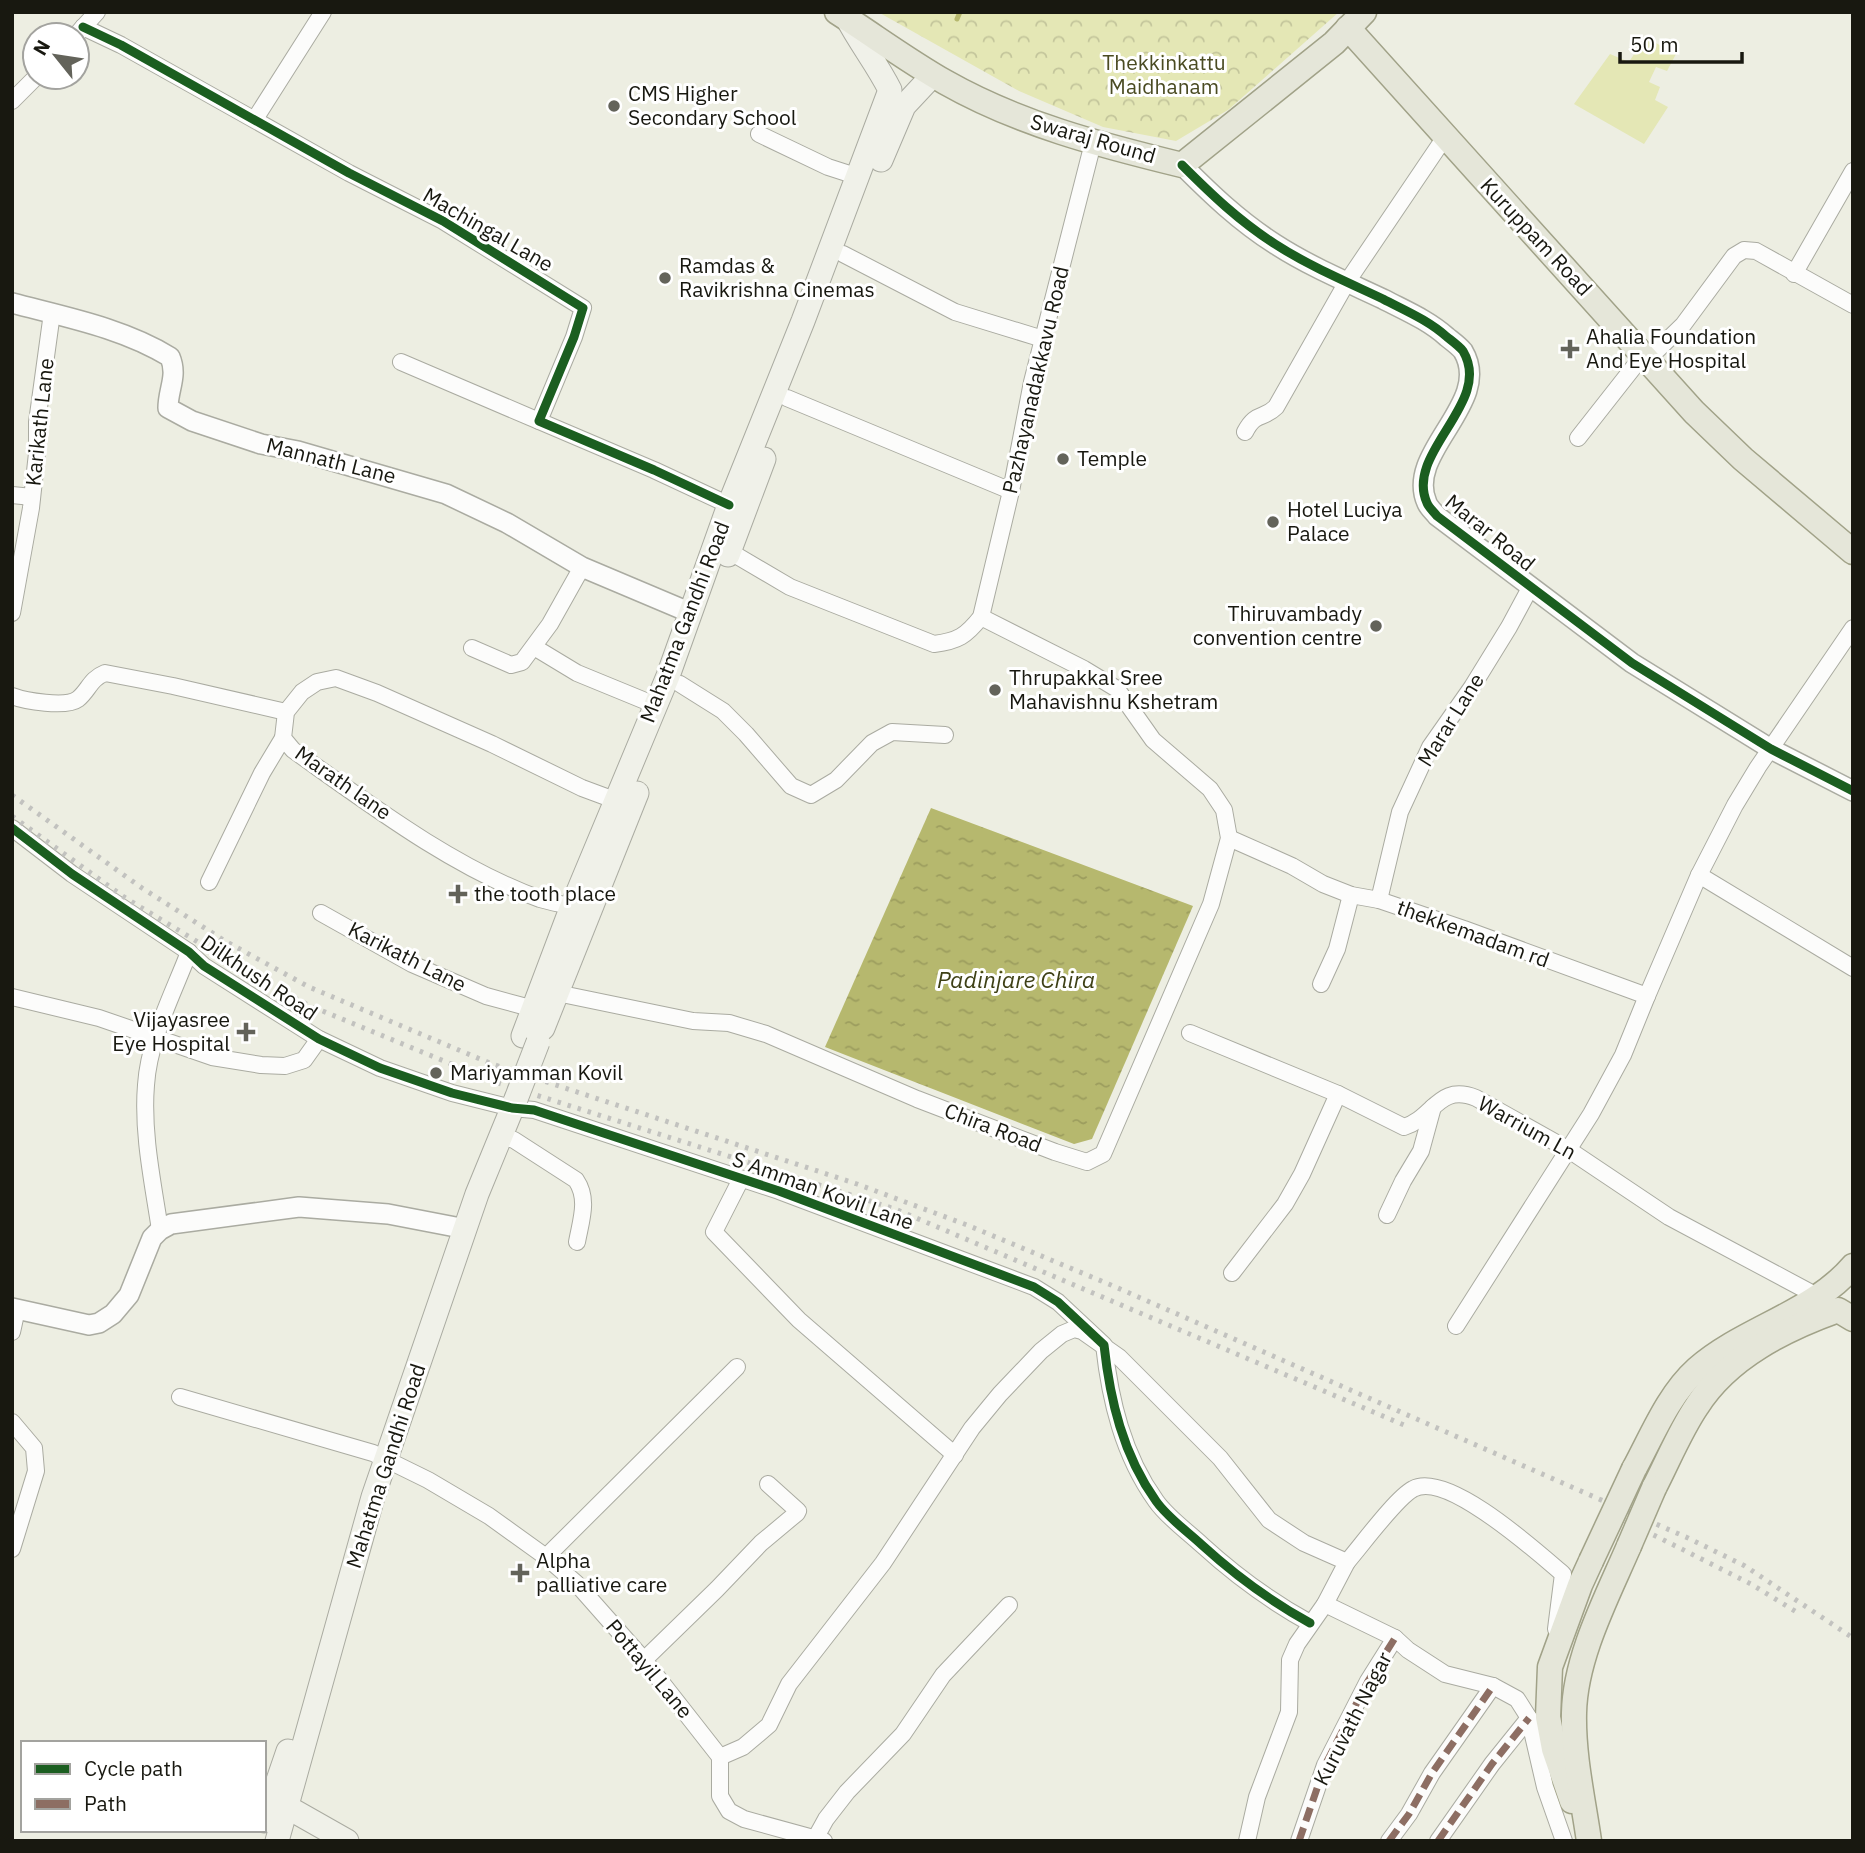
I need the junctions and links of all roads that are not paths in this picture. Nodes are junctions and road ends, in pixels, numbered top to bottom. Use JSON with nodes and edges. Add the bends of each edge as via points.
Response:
{"nodes":[{"id":1,"x":323,"y":12,"type":"edge"},
{"id":2,"x":842,"y":15,"type":"edge"},
{"id":3,"x":1356,"y":20,"type":"edge"},
{"id":4,"x":91,"y":35,"type":"edge"},
{"id":5,"x":933,"y":75,"type":"junction"},
{"id":6,"x":254,"y":119,"type":"junction"},
{"id":7,"x":759,"y":134,"type":"dead end"},
{"id":8,"x":1445,"y":137,"type":"junction"},
{"id":9,"x":1093,"y":143,"type":"junction"},
{"id":10,"x":1182,"y":165,"type":"junction"},
{"id":11,"x":1853,"y":172,"type":"edge"},
{"id":12,"x":859,"y":177,"type":"junction"},
{"id":13,"x":844,"y":254,"type":"junction"},
{"id":14,"x":1794,"y":274,"type":"junction"},
{"id":15,"x":1347,"y":282,"type":"junction"},
{"id":16,"x":12,"y":303,"type":"edge"},
{"id":17,"x":1853,"y":305,"type":"edge"},
{"id":18,"x":52,"y":313,"type":"junction"},
{"id":19,"x":1043,"y":339,"type":"junction"},
{"id":20,"x":1646,"y":357,"type":"junction"},
{"id":21,"x":401,"y":362,"type":"dead end"},
{"id":22,"x":787,"y":398,"type":"junction"},
{"id":23,"x":539,"y":421,"type":"junction"},
{"id":24,"x":1245,"y":432,"type":"dead end"},
{"id":25,"x":1578,"y":438,"type":"dead end"},
{"id":26,"x":1011,"y":491,"type":"junction"},
{"id":27,"x":12,"y":495,"type":"edge"},
{"id":28,"x":32,"y":497,"type":"junction"},
{"id":29,"x":729,"y":505,"type":"junction"},
{"id":30,"x":723,"y":548,"type":"junction"},
{"id":31,"x":1853,"y":552,"type":"edge"},
{"id":32,"x":582,"y":567,"type":"junction"},
{"id":33,"x":1530,"y":588,"type":"junction"},
{"id":34,"x":12,"y":613,"type":"edge"},
{"id":35,"x":699,"y":614,"type":"junction"},
{"id":36,"x":981,"y":617,"type":"junction"},
{"id":37,"x":1853,"y":628,"type":"edge"},
{"id":38,"x":534,"y":647,"type":"junction"},
{"id":39,"x":472,"y":648,"type":"dead end"},
{"id":40,"x":680,"y":684,"type":"junction"},
{"id":41,"x":12,"y":696,"type":"edge"},
{"id":42,"x":655,"y":705,"type":"junction"},
{"id":43,"x":286,"y":712,"type":"junction"},
{"id":44,"x":945,"y":735,"type":"dead end"},
{"id":45,"x":283,"y":738,"type":"junction"},
{"id":46,"x":1770,"y":749,"type":"junction"},
{"id":47,"x":1853,"y":791,"type":"edge"},
{"id":48,"x":617,"y":801,"type":"junction"},
{"id":49,"x":12,"y":828,"type":"edge"},
{"id":50,"x":1229,"y":838,"type":"junction"},
{"id":51,"x":1699,"y":875,"type":"junction"},
{"id":52,"x":209,"y":883,"type":"dead end"},
{"id":53,"x":1351,"y":895,"type":"junction"},
{"id":54,"x":1378,"y":900,"type":"junction"},
{"id":55,"x":581,"y":908,"type":"junction"},
{"id":56,"x":321,"y":913,"type":"dead end"},
{"id":57,"x":189,"y":952,"type":"junction"},
{"id":58,"x":1853,"y":968,"type":"edge"},
{"id":59,"x":1321,"y":984,"type":"dead end"},
{"id":60,"x":557,"y":993,"type":"junction"},
{"id":61,"x":1647,"y":996,"type":"junction"},
{"id":62,"x":12,"y":997,"type":"edge"},
{"id":63,"x":534,"y":1009,"type":"junction"},
{"id":64,"x":1190,"y":1032,"type":"dead end"},
{"id":65,"x":155,"y":1039,"type":"junction"},
{"id":66,"x":319,"y":1039,"type":"junction"},
{"id":67,"x":531,"y":1039,"type":"junction"},
{"id":68,"x":1338,"y":1094,"type":"junction"},
{"id":69,"x":507,"y":1100,"type":"junction"},
{"id":70,"x":1434,"y":1105,"type":"junction"},
{"id":71,"x":501,"y":1136,"type":"junction"},
{"id":72,"x":1569,"y":1150,"type":"junction"},
{"id":73,"x":741,"y":1179,"type":"junction"},
{"id":74,"x":1387,"y":1215,"type":"dead end"},
{"id":75,"x":459,"y":1228,"type":"junction"},
{"id":76,"x":160,"y":1230,"type":"junction"},
{"id":77,"x":577,"y":1242,"type":"dead end"},
{"id":78,"x":1853,"y":1266,"type":"edge"},
{"id":79,"x":1232,"y":1273,"type":"dead end"},
{"id":80,"x":1853,"y":1278,"type":"edge"},
{"id":81,"x":1817,"y":1296,"type":"junction"},
{"id":82,"x":15,"y":1309,"type":"edge"},
{"id":83,"x":1848,"y":1313,"type":"edge"},
{"id":84,"x":1456,"y":1326,"type":"dead end"},
{"id":85,"x":12,"y":1332,"type":"edge"},
{"id":86,"x":1104,"y":1345,"type":"junction"},
{"id":87,"x":737,"y":1367,"type":"dead end"},
{"id":88,"x":180,"y":1397,"type":"dead end"},
{"id":89,"x":12,"y":1422,"type":"edge"},
{"id":90,"x":955,"y":1455,"type":"junction"},
{"id":91,"x":379,"y":1456,"type":"junction"},
{"id":92,"x":768,"y":1484,"type":"dead end"},
{"id":93,"x":12,"y":1549,"type":"edge"},
{"id":94,"x":546,"y":1558,"type":"junction"},
{"id":95,"x":1348,"y":1562,"type":"junction"},
{"id":96,"x":1325,"y":1604,"type":"junction"},
{"id":97,"x":1009,"y":1605,"type":"dead end"},
{"id":98,"x":1310,"y":1623,"type":"junction"},
{"id":99,"x":1395,"y":1638,"type":"junction"},
{"id":100,"x":644,"y":1660,"type":"junction"},
{"id":101,"x":1550,"y":1667,"type":"junction"},
{"id":102,"x":1493,"y":1686,"type":"junction"},
{"id":103,"x":1529,"y":1718,"type":"junction"},
{"id":104,"x":720,"y":1756,"type":"junction"},
{"id":105,"x":274,"y":1810,"type":"edge"},
{"id":106,"x":820,"y":1840,"type":"edge"},
{"id":107,"x":277,"y":1841,"type":"edge"},
{"id":108,"x":347,"y":1841,"type":"edge"},
{"id":109,"x":1247,"y":1841,"type":"edge"},
{"id":110,"x":1299,"y":1841,"type":"edge"},
{"id":111,"x":1389,"y":1841,"type":"edge"},
{"id":112,"x":1438,"y":1841,"type":"edge"},
{"id":113,"x":1564,"y":1841,"type":"edge"},
{"id":114,"x":1588,"y":1841,"type":"edge"}],
"edges":[{"from":1,"to":6,"type":"street"},
{"from":2,"to":5,"type":"main road","name":"Swaraj Round"},
{"from":2,"to":12,"type":"main road","name":"Mahatma Gandhi Road","via":[[890,90]]},
{"from":3,"to":8,"type":"main road","name":"Kuruppam Road"},
{"from":3,"to":10,"type":"main road","name":"Swaraj Round","via":[[1334,43]]},
{"from":4,"to":6,"type":"street","name":"Machingal Lane","via":[[121,45]]},
{"from":5,"to":9,"type":"main road","name":"Swaraj Round","via":[[1005,112]]},
{"from":5,"to":13,"type":"main road","name":"Mahatma Gandhi Road","via":[[904,106]]},
{"from":6,"to":23,"type":"street","name":"Machingal Lane","via":[[443,221],[583,308]]},
{"from":7,"to":12,"type":"street"},
{"from":8,"to":15,"type":"street"},
{"from":8,"to":20,"type":"main road","name":"Kuruppam Road"},
{"from":9,"to":10,"type":"main road","name":"Swaraj Round"},
{"from":9,"to":19,"type":"street","name":"Pazhayanadakkavu Road"},
{"from":10,"to":15,"type":"street","name":"Marar Road","via":[[1230,213],[1275,244]]},
{"from":11,"to":14,"type":"street"},
{"from":12,"to":29,"type":"main road","name":"Mahatma Gandhi Road"},
{"from":13,"to":19,"type":"street","via":[[955,312]]},
{"from":13,"to":22,"type":"main road","name":"Mahatma Gandhi Road"},
{"from":14,"to":17,"type":"street"},
{"from":14,"to":20,"type":"street","via":[[1756,251],[1744,250],[1734,256],[1682,325]]},
{"from":15,"to":24,"type":"street","via":[[1276,407],[1257,416]]},
{"from":15,"to":33,"type":"street","name":"Marar Road","via":[[1431,322],[1462,350],[1471,373],[1468,392],[1425,474],[1427,504]]},
{"from":16,"to":18,"type":"street","name":"Mannath Lane"},
{"from":18,"to":28,"type":"street","name":"Karikath Lane"},
{"from":18,"to":32,"type":"street","name":"Mannath Lane","via":[[133,339],[170,357],[174,376],[168,408],[183,417],[261,444],[446,494]]},
{"from":19,"to":26,"type":"street","name":"Pazhayanadakkavu Road"},
{"from":20,"to":25,"type":"street"},
{"from":20,"to":31,"type":"main road","name":"Kuruppam Road","via":[[1743,459]]},
{"from":21,"to":23,"type":"street"},
{"from":22,"to":26,"type":"street"},
{"from":22,"to":30,"type":"main road","name":"Mahatma Gandhi Road"},
{"from":23,"to":29,"type":"street"},
{"from":26,"to":36,"type":"street","name":"Pazhayanadakkavu Road"},
{"from":27,"to":28,"type":"street"},
{"from":28,"to":34,"type":"street","name":"Karikath Lane"},
{"from":29,"to":30,"type":"main road","name":"Mahatma Gandhi Road"},
{"from":30,"to":35,"type":"main road","name":"Mahatma Gandhi Road"},
{"from":30,"to":36,"type":"street","via":[[790,587],[934,644],[952,642]]},
{"from":32,"to":35,"type":"street","name":"Mannath Lane"},
{"from":32,"to":38,"type":"street"},
{"from":33,"to":46,"type":"street","name":"Marar Road","via":[[1632,663]]},
{"from":33,"to":54,"type":"street","name":"Marar Lane","via":[[1472,687],[1430,747],[1400,812]]},
{"from":35,"to":40,"type":"main road","name":"Mahatma Gandhi Road"},
{"from":35,"to":42,"type":"main road","name":"Mahatma Gandhi Road"},
{"from":36,"to":50,"type":"street","via":[[1117,689],[1153,740],[1210,789],[1224,810]]},
{"from":37,"to":46,"type":"street"},
{"from":38,"to":39,"type":"street","via":[[522,662],[511,665]]},
{"from":38,"to":42,"type":"street","via":[[577,673]]},
{"from":40,"to":44,"type":"street","via":[[723,711],[791,786],[811,795],[836,780],[872,743],[892,732]]},
{"from":40,"to":55,"type":"main road","name":"Mahatma Gandhi Road"},
{"from":41,"to":43,"type":"street","via":[[65,705],[77,700],[95,677],[105,673]]},
{"from":42,"to":48,"type":"main road","name":"Mahatma Gandhi Road"},
{"from":43,"to":45,"type":"street","name":"Marath lane"},
{"from":43,"to":48,"type":"street","via":[[302,692],[317,682],[336,678]]},
{"from":45,"to":52,"type":"street"},
{"from":45,"to":55,"type":"street","name":"Marath lane","via":[[293,750],[420,837],[540,899]]},
{"from":46,"to":47,"type":"street","name":"Marar Road"},
{"from":46,"to":51,"type":"street"},
{"from":48,"to":55,"type":"main road","name":"Mahatma Gandhi Road"},
{"from":49,"to":57,"type":"street","name":"Dilkhush Road"},
{"from":50,"to":53,"type":"street","name":"thekkemadam rd"},
{"from":50,"to":60,"type":"street","name":"Chira Road","via":[[1211,904],[1113,1135],[1103,1154],[1087,1161],[917,1099],[765,1034],[729,1023],[693,1021]]},
{"from":51,"to":58,"type":"street"},
{"from":51,"to":61,"type":"street"},
{"from":53,"to":54,"type":"street","name":"thekkemadam rd"},
{"from":53,"to":59,"type":"street","via":[[1337,949]]},
{"from":54,"to":61,"type":"street","name":"thekkemadam rd"},
{"from":55,"to":60,"type":"main road","name":"Mahatma Gandhi Road"},
{"from":55,"to":63,"type":"main road","name":"Mahatma Gandhi Road"},
{"from":56,"to":63,"type":"street","name":"Karikath Lane","via":[[412,964],[486,996]]},
{"from":57,"to":65,"type":"street"},
{"from":57,"to":66,"type":"street","name":"Dilkhush Road","via":[[204,967]]},
{"from":60,"to":67,"type":"main road","name":"Mahatma Gandhi Road"},
{"from":61,"to":72,"type":"street","via":[[1623,1055]]},
{"from":62,"to":65,"type":"street","via":[[66,1008]]},
{"from":63,"to":67,"type":"main road","name":"Mahatma Gandhi Road"},
{"from":64,"to":68,"type":"street","name":"Warrium Ln"},
{"from":65,"to":66,"type":"street","via":[[212,1057],[285,1066],[304,1060]]},
{"from":65,"to":76,"type":"street","via":[[146,1083],[146,1117]]},
{"from":66,"to":69,"type":"street","name":"Dilkhush Road","via":[[380,1068],[452,1093]]},
{"from":67,"to":69,"type":"main road"},
{"from":68,"to":70,"type":"street","name":"Warrium Ln","via":[[1404,1127],[1415,1124]]},
{"from":68,"to":79,"type":"street","via":[[1302,1174]]},
{"from":69,"to":71,"type":"main road","name":"Mahatma Gandhi Road"},
{"from":69,"to":73,"type":"street","name":"S Amman Kovil Lane"},
{"from":69,"to":75,"type":"main road","name":"Mahatma Gandhi Road"},
{"from":70,"to":72,"type":"street","name":"Warrium Ln","via":[[1451,1094],[1463,1093]]},
{"from":70,"to":74,"type":"street","via":[[1421,1151]]},
{"from":71,"to":75,"type":"main road","name":"Mahatma Gandhi Road"},
{"from":71,"to":77,"type":"street","via":[[576,1180],[584,1202]]},
{"from":72,"to":81,"type":"street","name":"Warrium Ln","via":[[1669,1217]]},
{"from":72,"to":84,"type":"street"},
{"from":73,"to":86,"type":"street","name":"S Amman Kovil Lane","via":[[1034,1287],[1058,1302]]},
{"from":73,"to":90,"type":"street","via":[[714,1232],[799,1320]]},
{"from":75,"to":76,"type":"street","via":[[388,1214],[299,1207],[184,1221]]},
{"from":75,"to":91,"type":"main road","name":"Mahatma Gandhi Road"},
{"from":76,"to":82,"type":"street","via":[[152,1238],[130,1295],[99,1323],[89,1325]]},
{"from":78,"to":81,"type":"main road"},
{"from":80,"to":83,"type":"main road"},
{"from":81,"to":83,"type":"main road"},
{"from":81,"to":101,"type":"main road","bridge":true,"via":[[1719,1352],[1695,1371],[1671,1400],[1580,1585]]},
{"from":82,"to":85,"type":"street"},
{"from":83,"to":114,"type":"main road","bridge":true,"via":[[1807,1321],[1741,1358],[1697,1405],[1654,1488],[1594,1625],[1576,1688],[1575,1747]]},
{"from":86,"to":90,"type":"street","via":[[1082,1331],[1062,1334],[1000,1394]]},
{"from":86,"to":95,"type":"street","name":"S Amman Kovil Lane","via":[[1220,1458],[1269,1521]]},
{"from":86,"to":98,"type":"street","via":[[1118,1424],[1136,1470],[1157,1503],[1234,1575]]},
{"from":87,"to":94,"type":"street"},
{"from":88,"to":91,"type":"street","name":"Pottayil Lane"},
{"from":89,"to":93,"type":"street","via":[[36,1457],[36,1471]]},
{"from":90,"to":104,"type":"street","via":[[858,1598],[789,1684],[769,1725],[743,1747]]},
{"from":91,"to":94,"type":"street","name":"Pottayil Lane","via":[[489,1516]]},
{"from":91,"to":105,"type":"main road","name":"Mahatma Gandhi Road","via":[[356,1508]]},
{"from":92,"to":100,"type":"street","via":[[797,1513]]},
{"from":94,"to":100,"type":"street","name":"Pottayil Lane","via":[[576,1583]]},
{"from":95,"to":96,"type":"street"},
{"from":95,"to":101,"type":"street","via":[[1413,1488],[1442,1488],[1507,1525],[1563,1574]]},
{"from":96,"to":98,"type":"street"},
{"from":96,"to":99,"type":"street"},
{"from":97,"to":106,"type":"street","via":[[943,1675],[903,1734],[847,1792],[826,1819]]},
{"from":98,"to":109,"type":"street","via":[[1290,1660],[1289,1712],[1257,1797]]},
{"from":99,"to":102,"type":"street","via":[[1445,1674]]},
{"from":99,"to":110,"type":"street","name":"Kuruvath Nagar","via":[[1367,1681],[1325,1765]]},
{"from":100,"to":104,"type":"street","name":"Pottayil Lane"},
{"from":101,"to":114,"type":"main road","via":[[1548,1717],[1554,1749]]},
{"from":102,"to":103,"type":"street","via":[[1517,1699]]},
{"from":102,"to":111,"type":"street"},
{"from":103,"to":112,"type":"street"},
{"from":103,"to":113,"type":"street"},
{"from":104,"to":106,"type":"street","via":[[720,1796],[729,1811]]},
{"from":105,"to":107,"type":"main road","name":"Mahatma Gandhi Road"},
{"from":105,"to":108,"type":"main road"}]}
